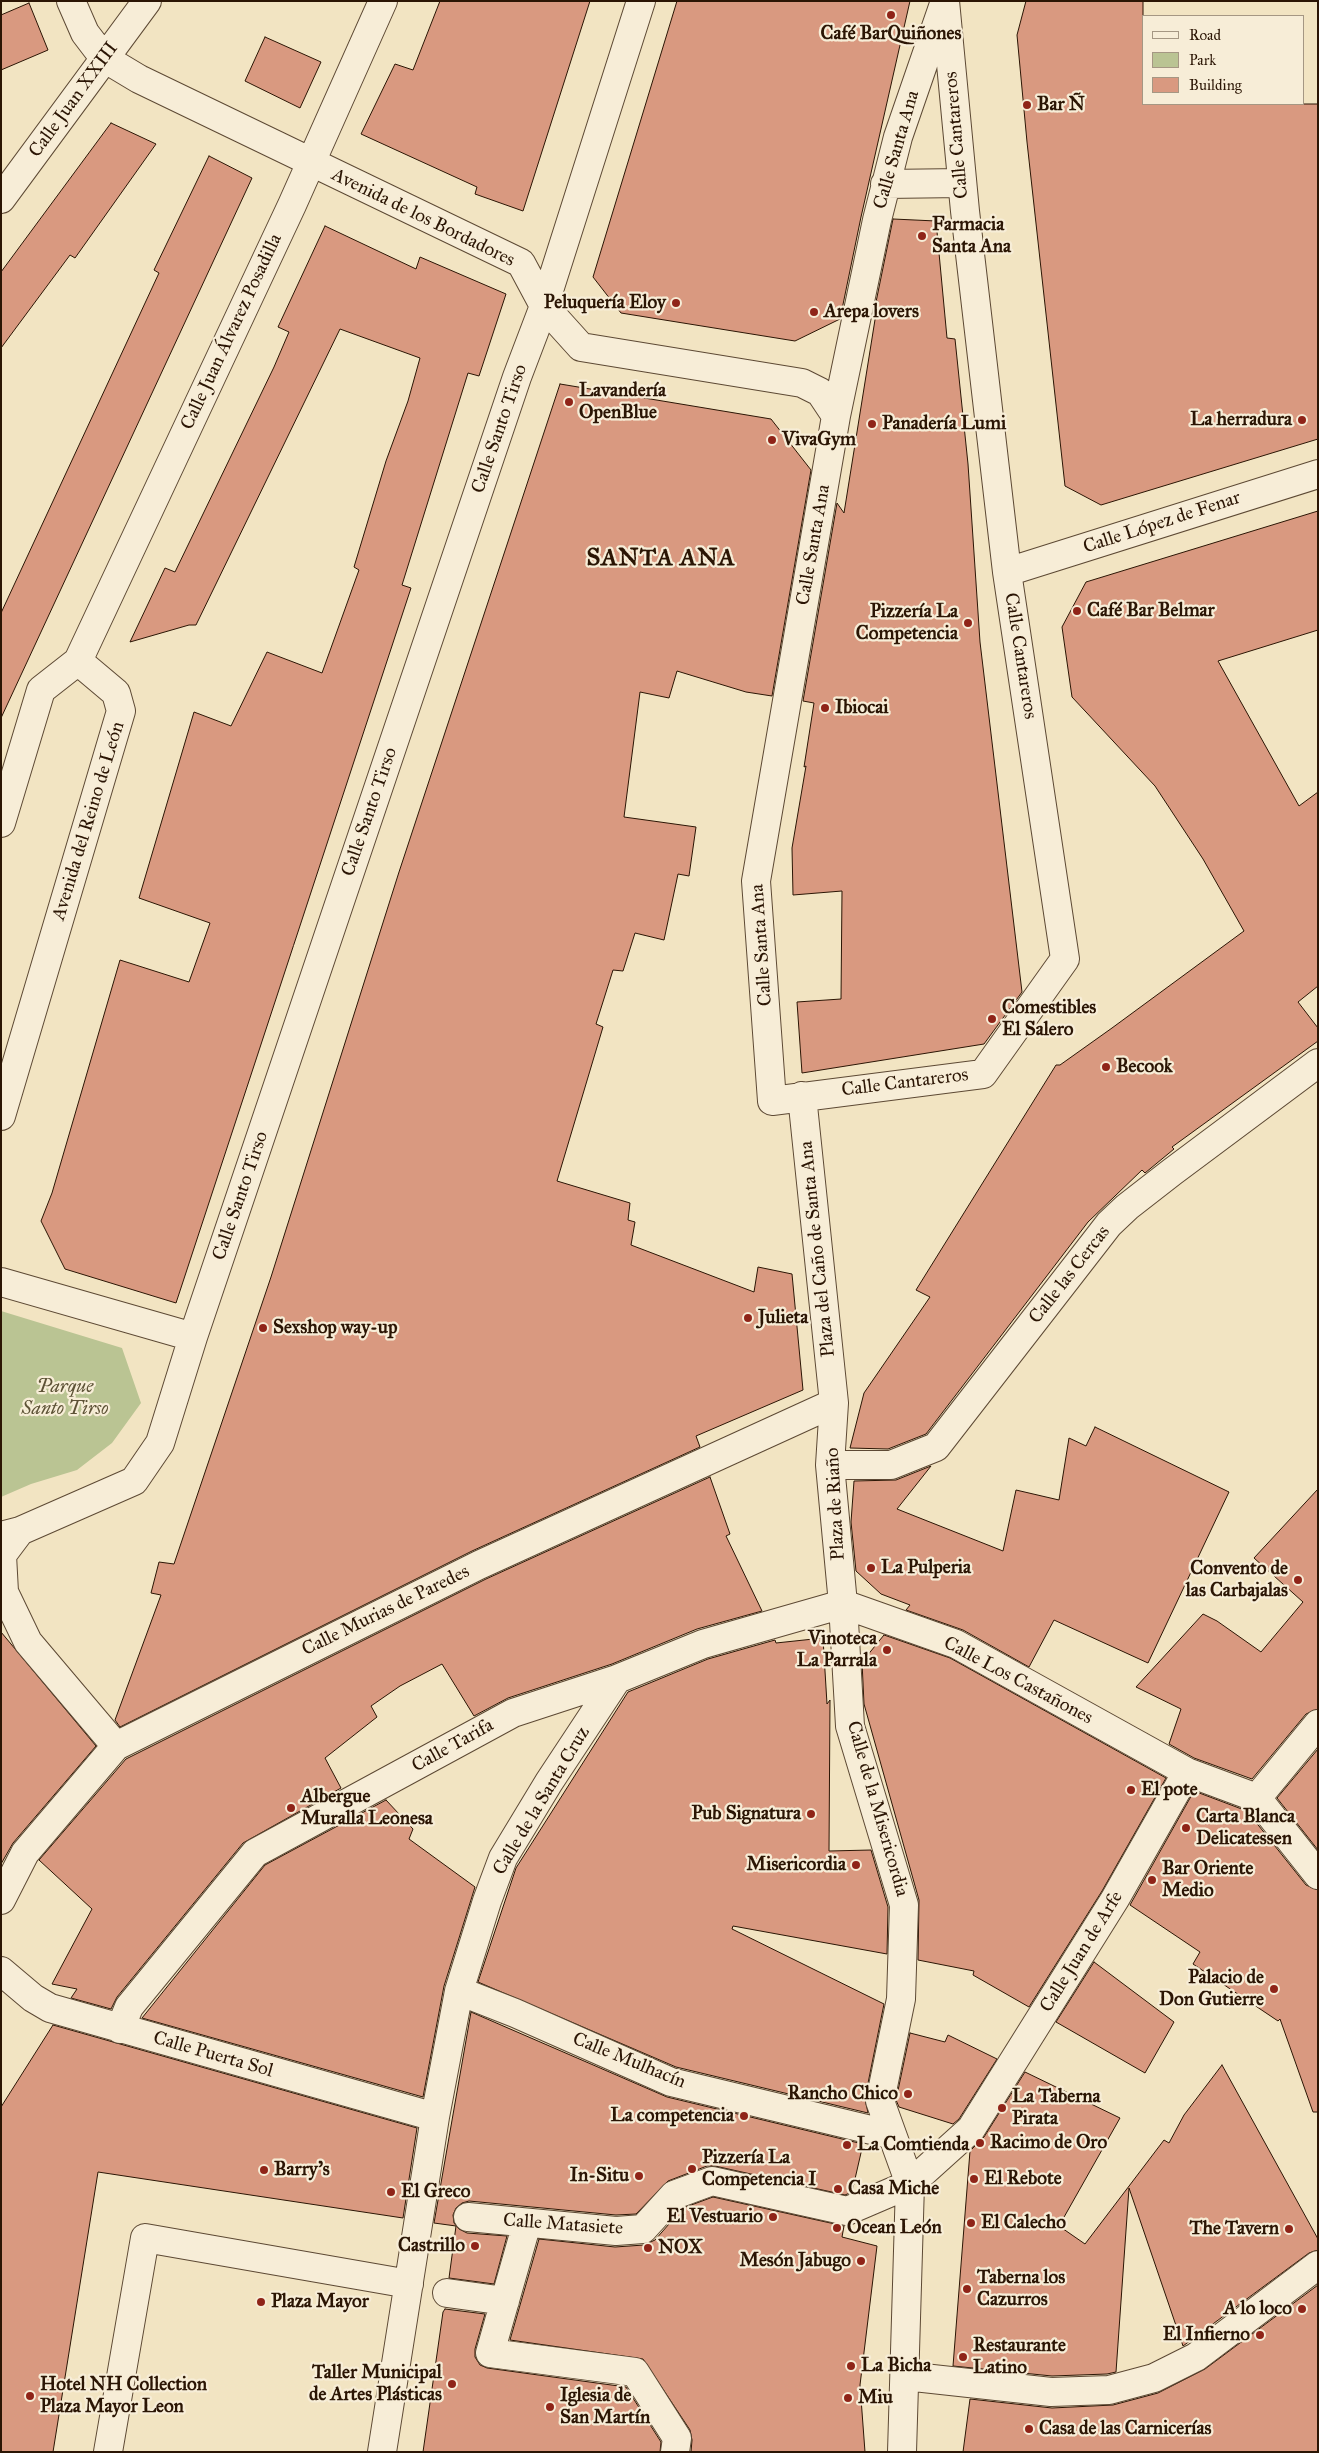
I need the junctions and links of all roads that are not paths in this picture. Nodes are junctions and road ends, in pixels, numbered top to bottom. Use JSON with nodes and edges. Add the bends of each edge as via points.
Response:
{"nodes":[{"id":1,"x":71,"y":1,"type":"edge"},
{"id":2,"x":147,"y":1,"type":"edge"},
{"id":3,"x":384,"y":1,"type":"edge"},
{"id":4,"x":641,"y":1,"type":"edge"},
{"id":5,"x":945,"y":1,"type":"edge"},
{"id":6,"x":104,"y":58,"type":"junction"},
{"id":7,"x":311,"y":164,"type":"junction"},
{"id":8,"x":962,"y":183,"type":"junction"},
{"id":9,"x":885,"y":184,"type":"junction"},
{"id":10,"x":1,"y":199,"type":"edge"},
{"id":11,"x":544,"y":306,"type":"junction"},
{"id":12,"x":836,"y":416,"type":"junction"},
{"id":13,"x":1318,"y":474,"type":"edge"},
{"id":14,"x":1007,"y":572,"type":"junction"},
{"id":15,"x":78,"y":662,"type":"junction"},
{"id":16,"x":1,"y":823,"type":"edge"},
{"id":17,"x":1318,"y":1063,"type":"edge"},
{"id":18,"x":802,"y":1096,"type":"junction"},
{"id":19,"x":772,"y":1101,"type":"joint"},
{"id":20,"x":1,"y":1116,"type":"edge"},
{"id":21,"x":1,"y":1282,"type":"edge"},
{"id":22,"x":194,"y":1337,"type":"junction"},
{"id":23,"x":834,"y":1403,"type":"junction"},
{"id":24,"x":830,"y":1465,"type":"junction"},
{"id":25,"x":10,"y":1534,"type":"edge"},
{"id":26,"x":843,"y":1604,"type":"junction"},
{"id":27,"x":617,"y":1680,"type":"junction"},
{"id":28,"x":1318,"y":1724,"type":"edge"},
{"id":29,"x":116,"y":1746,"type":"junction"},
{"id":30,"x":1187,"y":1772,"type":"junction"},
{"id":31,"x":1257,"y":1798,"type":"junction"},
{"id":32,"x":1318,"y":1875,"type":"edge"},
{"id":33,"x":1,"y":1900,"type":"edge"},
{"id":34,"x":1,"y":1971,"type":"edge"},
{"id":35,"x":459,"y":1991,"type":"junction"},
{"id":36,"x":120,"y":2029,"type":"junction"},
{"id":37,"x":435,"y":2117,"type":"junction"},
{"id":38,"x":892,"y":2135,"type":"junction"},
{"id":39,"x":910,"y":2184,"type":"junction"},
{"id":40,"x":847,"y":2211,"type":"joint"},
{"id":41,"x":468,"y":2217,"type":"dead end"},
{"id":42,"x":527,"y":2223,"type":"junction"},
{"id":43,"x":1318,"y":2265,"type":"edge"},
{"id":44,"x":409,"y":2284,"type":"junction"},
{"id":45,"x":447,"y":2293,"type":"dead end"},
{"id":46,"x":506,"y":2301,"type":"junction"},
{"id":47,"x":905,"y":2376,"type":"junction"},
{"id":48,"x":108,"y":2452,"type":"edge"},
{"id":49,"x":382,"y":2452,"type":"edge"},
{"id":50,"x":675,"y":2452,"type":"edge"},
{"id":51,"x":902,"y":2452,"type":"edge"}],
"edges":[{"from":1,"to":6,"type":"street","name":"Avenida de los Bordadores","via":[[85,33]]},
{"from":2,"to":6,"type":"street","name":"Calle Juan XXIII"},
{"from":3,"to":7,"type":"street","name":"Calle Juan Álvarez Posadilla"},
{"from":4,"to":11,"type":"street","name":"Calle Santo Tirso"},
{"from":5,"to":8,"type":"street","name":"Calle Cantareros"},
{"from":5,"to":9,"type":"street","name":"Calle Santa Ana"},
{"from":6,"to":7,"type":"street","name":"Avenida de los Bordadores","via":[[139,79]]},
{"from":6,"to":10,"type":"street","name":"Calle Juan XXIII"},
{"from":7,"to":11,"type":"street","name":"Avenida de los Bordadores","via":[[520,263]]},
{"from":7,"to":15,"type":"street","name":"Calle Juan Álvarez Posadilla"},
{"from":8,"to":9,"type":"street"},
{"from":8,"to":14,"type":"street","name":"Calle Cantareros"},
{"from":9,"to":12,"type":"street","name":"Calle Santa Ana"},
{"from":11,"to":12,"type":"street","name":"Avenida de los Bordadores","via":[[581,347],[802,383],[820,392]]},
{"from":11,"to":22,"type":"street","name":"Calle Santo Tirso","via":[[514,386]]},
{"from":12,"to":19,"type":"street","name":"Calle Santa Ana","via":[[756,881]]},
{"from":13,"to":14,"type":"street","name":"Calle López de Fenar"},
{"from":14,"to":18,"type":"street","name":"Calle Cantareros","via":[[1064,959],[982,1074]]},
{"from":15,"to":16,"type":"street","via":[[40,690]]},
{"from":15,"to":20,"type":"street","name":"Avenida del Reino de León","via":[[116,693],[121,711]]},
{"from":17,"to":24,"type":"street","name":"Calle las Cercas","via":[[1172,1172],[1109,1224],[936,1447],[891,1465]]},
{"from":18,"to":19,"type":"street","name":"Calle Cantareros"},
{"from":18,"to":23,"type":"street","name":"Plaza del Caño de Santa Ana"},
{"from":21,"to":22,"type":"street"},
{"from":22,"to":25,"type":"street","name":"Calle Santo Tirso","via":[[160,1444],[134,1481]]},
{"from":23,"to":24,"type":"street","name":"Plaza de Riaño"},
{"from":23,"to":29,"type":"street","name":"Calle Murias de Paredes","via":[[479,1565]]},
{"from":24,"to":26,"type":"street","name":"Plaza de Riaño"},
{"from":25,"to":29,"type":"street","via":[[2,1555],[4,1592],[28,1642]]},
{"from":26,"to":27,"type":"street","via":[[702,1644]]},
{"from":26,"to":30,"type":"street","name":"Calle Los Castañones","via":[[956,1644]]},
{"from":26,"to":38,"type":"street","name":"Calle de la Misericordia","via":[[850,1726],[904,1905],[901,1999],[880,2101]]},
{"from":27,"to":35,"type":"street","name":"Calle de la Santa Cruz","via":[[548,1782],[504,1858]]},
{"from":27,"to":36,"type":"street","name":"Calle Tarifa","via":[[513,1713],[255,1853],[129,2007]]},
{"from":28,"to":31,"type":"street"},
{"from":29,"to":33,"type":"street","name":"Calle Murias de Paredes","via":[[26,1854]]},
{"from":30,"to":31,"type":"street","name":"Calle Los Castañones"},
{"from":30,"to":39,"type":"street","name":"Calle Juan de Arfe","via":[[1115,1899],[972,2129]]},
{"from":31,"to":32,"type":"street"},
{"from":34,"to":36,"type":"street","name":"Calle Puerta Sol","via":[[50,2008]]},
{"from":35,"to":37,"type":"street","name":"Calle de la Santa Cruz"},
{"from":35,"to":38,"type":"street","name":"Calle Mulhacín","via":[[671,2082]]},
{"from":36,"to":37,"type":"street","name":"Calle Puerta Sol"},
{"from":37,"to":44,"type":"street","name":"Calle de la Santa Cruz"},
{"from":38,"to":39,"type":"street"},
{"from":39,"to":40,"type":"street","name":"Calle Juan de Arfe"},
{"from":39,"to":47,"type":"street"},
{"from":40,"to":42,"type":"street","name":"Calle Matasiete","via":[[712,2181],[674,2196],[643,2229],[616,2231]]},
{"from":41,"to":42,"type":"street","name":"Calle Matasiete"},
{"from":42,"to":46,"type":"street"},
{"from":43,"to":47,"type":"street","via":[[1196,2358],[1154,2378],[1109,2390],[1051,2392]]},
{"from":44,"to":48,"type":"street","via":[[146,2238]]},
{"from":44,"to":49,"type":"street","name":"Calle de la Santa Cruz"},
{"from":45,"to":46,"type":"street"},
{"from":46,"to":50,"type":"street","via":[[490,2353],[635,2372],[677,2438]]},
{"from":47,"to":51,"type":"street"}]}
